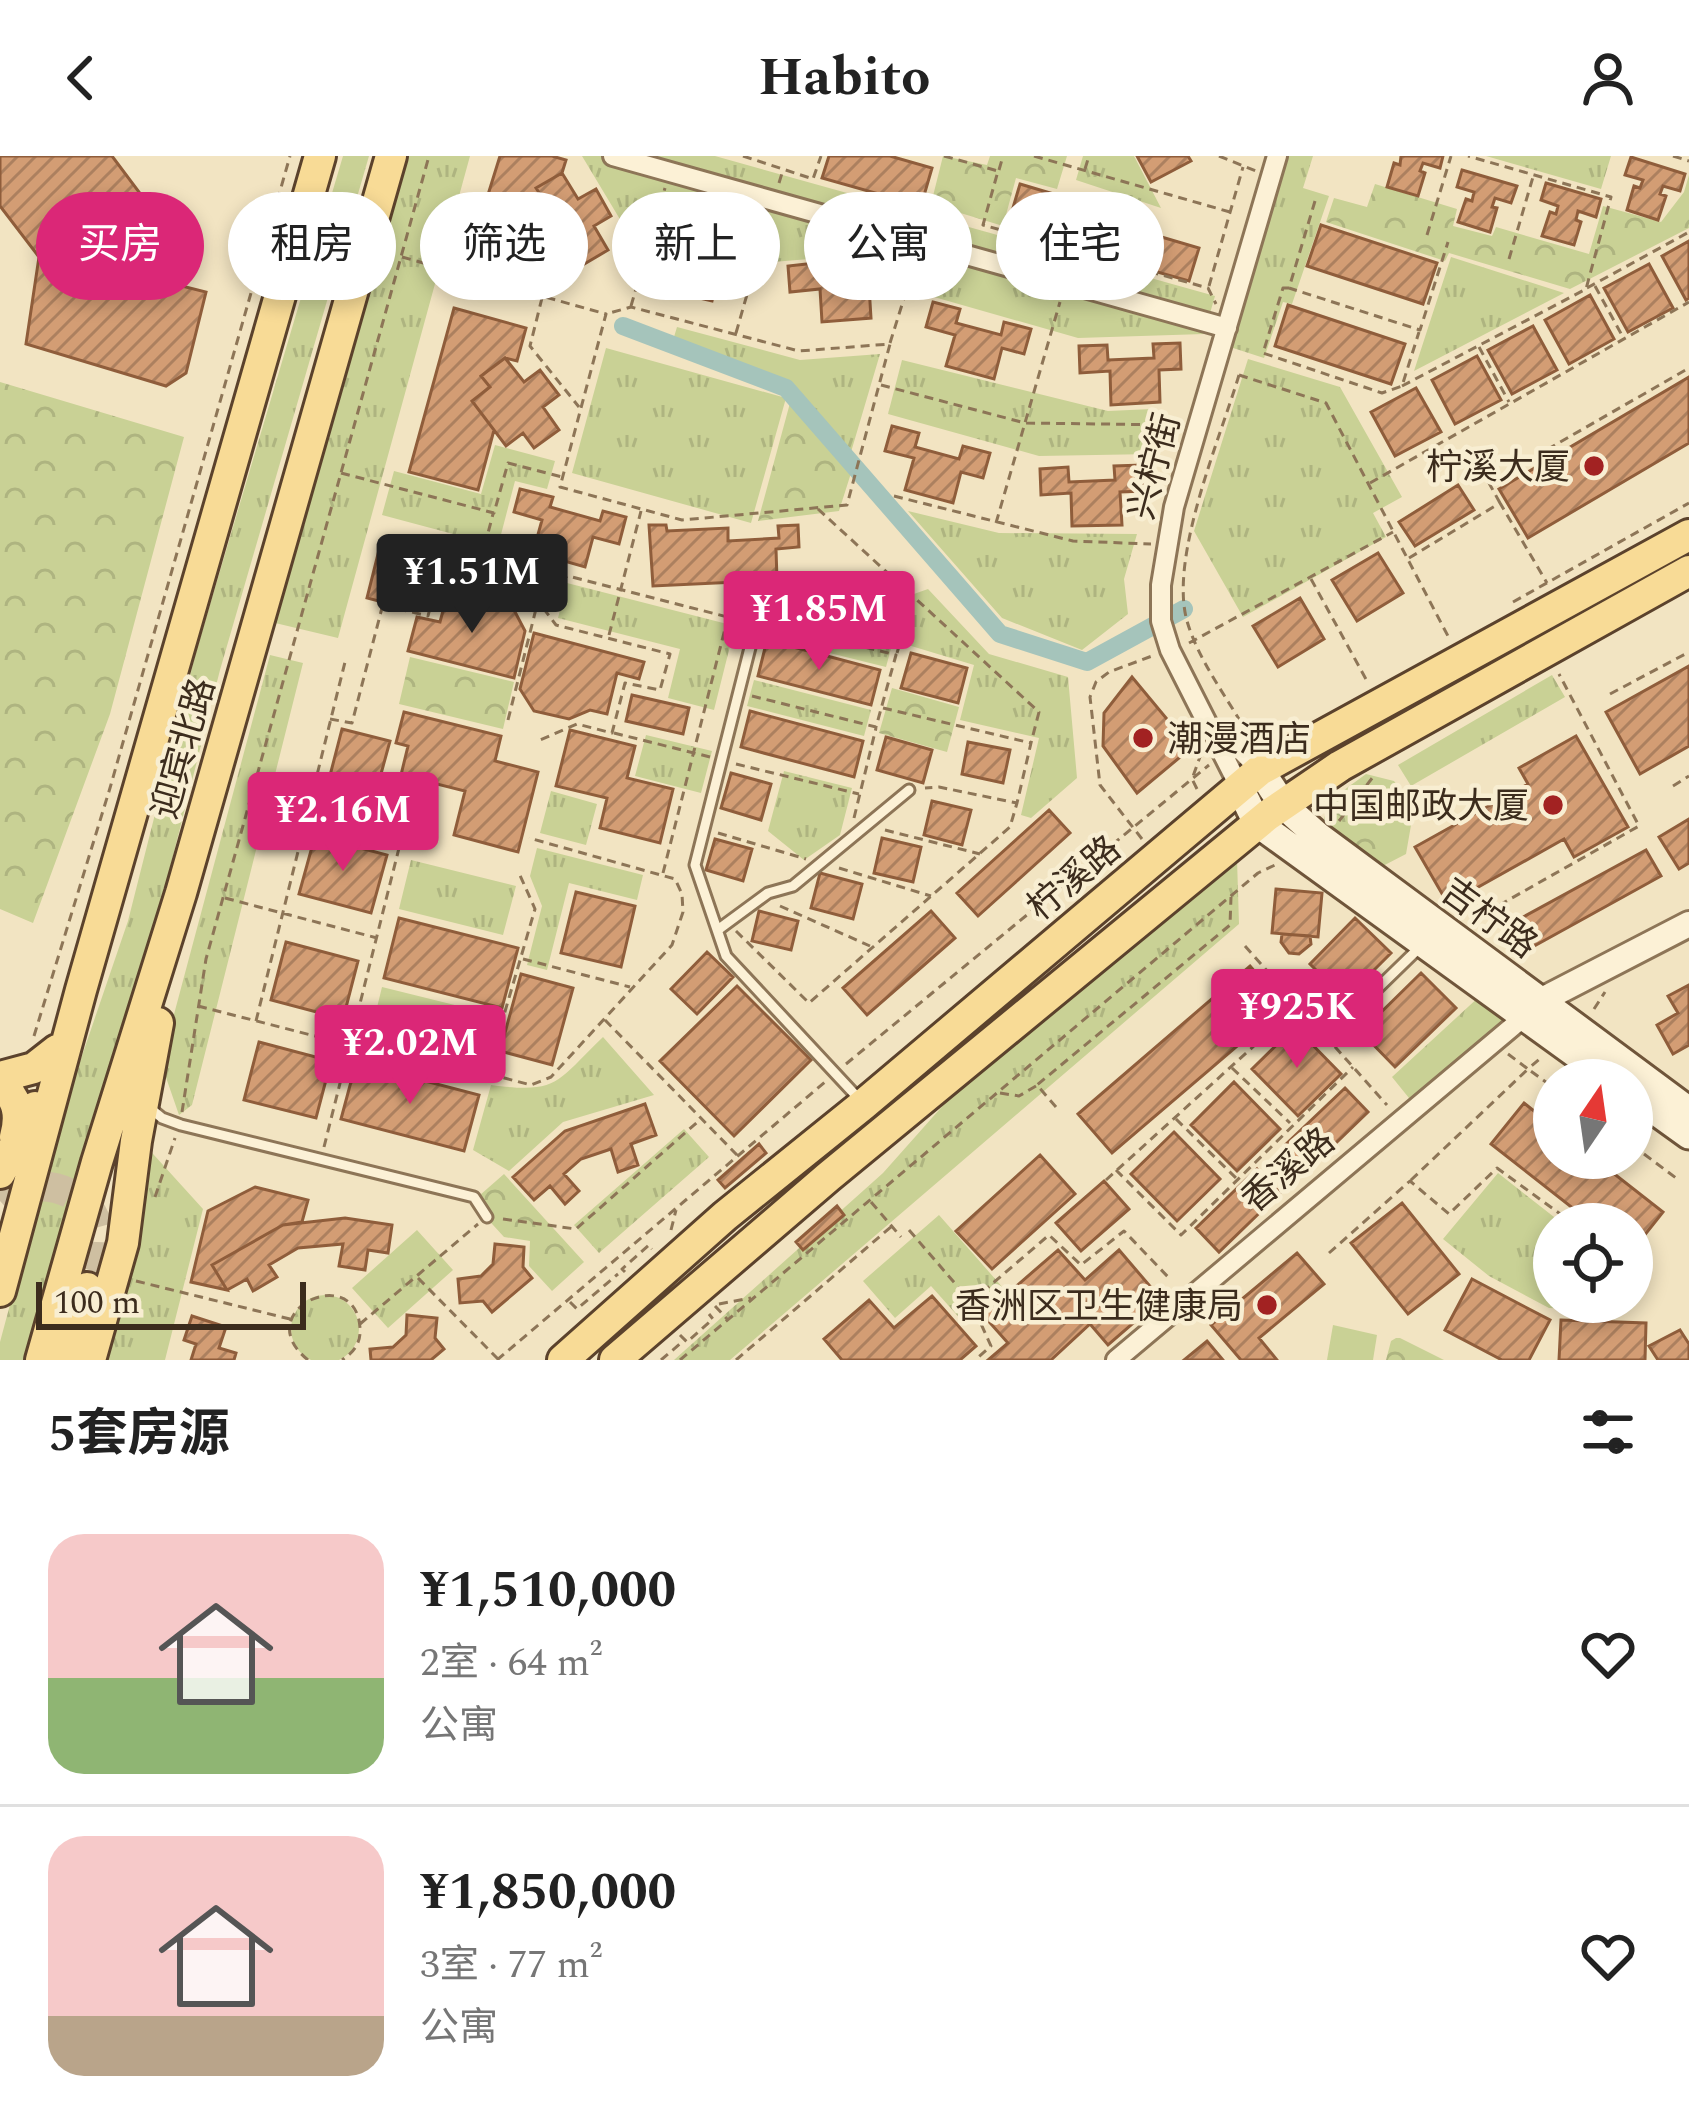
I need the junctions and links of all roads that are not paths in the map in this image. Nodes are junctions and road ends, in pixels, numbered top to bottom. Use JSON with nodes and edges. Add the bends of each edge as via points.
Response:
{"nodes":[{"id":1,"x":320,"y":156,"type":"edge"},
{"id":2,"x":391,"y":156,"type":"edge"},
{"id":3,"x":613,"y":156,"type":"edge"},
{"id":4,"x":1274,"y":166,"type":"edge"},
{"id":5,"x":1226,"y":328,"type":"junction"},
{"id":6,"x":1689,"y":535,"type":"edge"},
{"id":7,"x":1689,"y":571,"type":"edge"},
{"id":8,"x":756,"y":624,"type":"road end"},
{"id":9,"x":1460,"y":647,"type":"junction"},
{"id":10,"x":1488,"y":683,"type":"junction"},
{"id":11,"x":1210,"y":730,"type":"junction"},
{"id":12,"x":1250,"y":778,"type":"junction"},
{"id":13,"x":909,"y":790,"type":"road end"},
{"id":14,"x":1283,"y":805,"type":"junction"},
{"id":15,"x":1257,"y":823,"type":"junction"},
{"id":16,"x":181,"y":893,"type":"junction"},
{"id":17,"x":1689,"y":924,"type":"edge"},
{"id":18,"x":724,"y":926,"type":"junction"},
{"id":19,"x":1069,"y":932,"type":"junction"},
{"id":20,"x":1423,"y":944,"type":"junction"},
{"id":21,"x":1093,"y":959,"type":"junction"},
{"id":22,"x":81,"y":990,"type":"junction"},
{"id":23,"x":1525,"y":1016,"type":"junction"},
{"id":24,"x":1344,"y":1021,"type":"dead end"},
{"id":25,"x":57,"y":1050,"type":"junction"},
{"id":26,"x":1583,"y":1059,"type":"edge"},
{"id":27,"x":8,"y":1078,"type":"edge"},
{"id":28,"x":144,"y":1099,"type":"junction"},
{"id":29,"x":864,"y":1104,"type":"junction"},
{"id":30,"x":1653,"y":1109,"type":"edge"},
{"id":31,"x":1689,"y":1111,"type":"edge"},
{"id":32,"x":181,"y":1125,"type":"junction"},
{"id":33,"x":1689,"y":1135,"type":"edge"},
{"id":34,"x":136,"y":1141,"type":"junction"},
{"id":35,"x":4,"y":1167,"type":"edge"},
{"id":36,"x":487,"y":1216,"type":"road end"},
{"id":37,"x":87,"y":1288,"type":"tunnel mouth"},
{"id":38,"x":0,"y":1291,"type":"edge"},
{"id":39,"x":622,"y":1356,"type":"edge"},
{"id":40,"x":41,"y":1360,"type":"edge"},
{"id":41,"x":66,"y":1360,"type":"edge"},
{"id":42,"x":90,"y":1360,"type":"edge"},
{"id":43,"x":560,"y":1360,"type":"edge"},
{"id":44,"x":1116,"y":1360,"type":"edge"}],
"edges":[{"from":1,"to":22,"type":"main road","name":"迎宾北路"},
{"from":2,"to":16,"type":"main road","name":"迎宾北路"},
{"from":3,"to":5,"type":"street"},
{"from":4,"to":5,"type":"street","name":"兴柠街"},
{"from":5,"to":11,"type":"street","name":"兴柠街","via":[[1166,544],[1161,621]]},
{"from":6,"to":9,"type":"main road","name":"柠溪路"},
{"from":7,"to":10,"type":"main road","name":"柠溪路"},
{"from":8,"to":18,"type":"lane","via":[[695,865]]},
{"from":9,"to":10,"type":"main road"},
{"from":9,"to":12,"type":"main road","name":"柠溪路"},
{"from":10,"to":14,"type":"main road","name":"柠溪路"},
{"from":11,"to":12,"type":"street","name":"兴柠街","via":[[1222,754]]},
{"from":11,"to":12,"type":"street","via":[[1236,746]]},
{"from":12,"to":14,"type":"main road","name":"吉柠路"},
{"from":12,"to":15,"type":"main road"},
{"from":12,"to":19,"type":"main road","name":"柠溪路"},
{"from":13,"to":18,"type":"lane","via":[[793,886]]},
{"from":14,"to":15,"type":"main road","name":"柠溪路"},
{"from":14,"to":23,"type":"main road","name":"吉柠路","via":[[1451,933]]},
{"from":15,"to":20,"type":"main road"},
{"from":15,"to":21,"type":"main road","name":"柠溪路"},
{"from":16,"to":28,"type":"main road"},
{"from":16,"to":40,"type":"main road","name":"迎宾北路"},
{"from":17,"to":23,"type":"street","name":"香溪路"},
{"from":18,"to":29,"type":"lane","via":[[726,956]]},
{"from":19,"to":21,"type":"main road"},
{"from":19,"to":29,"type":"main road","name":"柠溪路"},
{"from":20,"to":23,"type":"main road"},
{"from":20,"to":24,"type":"lane"},
{"from":21,"to":39,"type":"main road","name":"柠溪路"},
{"from":22,"to":25,"type":"main road"},
{"from":22,"to":38,"type":"main road","name":"迎宾北路"},
{"from":23,"to":26,"type":"main road"},
{"from":23,"to":31,"type":"main road","name":"吉柠路","via":[[1567,1023]]},
{"from":23,"to":44,"type":"street","name":"香溪路"},
{"from":25,"to":27,"type":"main road"},
{"from":25,"to":35,"type":"main road"},
{"from":27,"to":35,"type":"main road","via":[[18,1126]]},
{"from":28,"to":32,"type":"lane"},
{"from":28,"to":34,"type":"main road"},
{"from":29,"to":43,"type":"main road","name":"柠溪路"},
{"from":30,"to":33,"type":"main road"},
{"from":32,"to":34,"type":"lane","via":[[149,1129]]},
{"from":32,"to":36,"type":"lane","via":[[475,1197]]},
{"from":34,"to":42,"type":"main road","via":[[123,1243]]},
{"from":37,"to":41,"type":"main road"}]}
